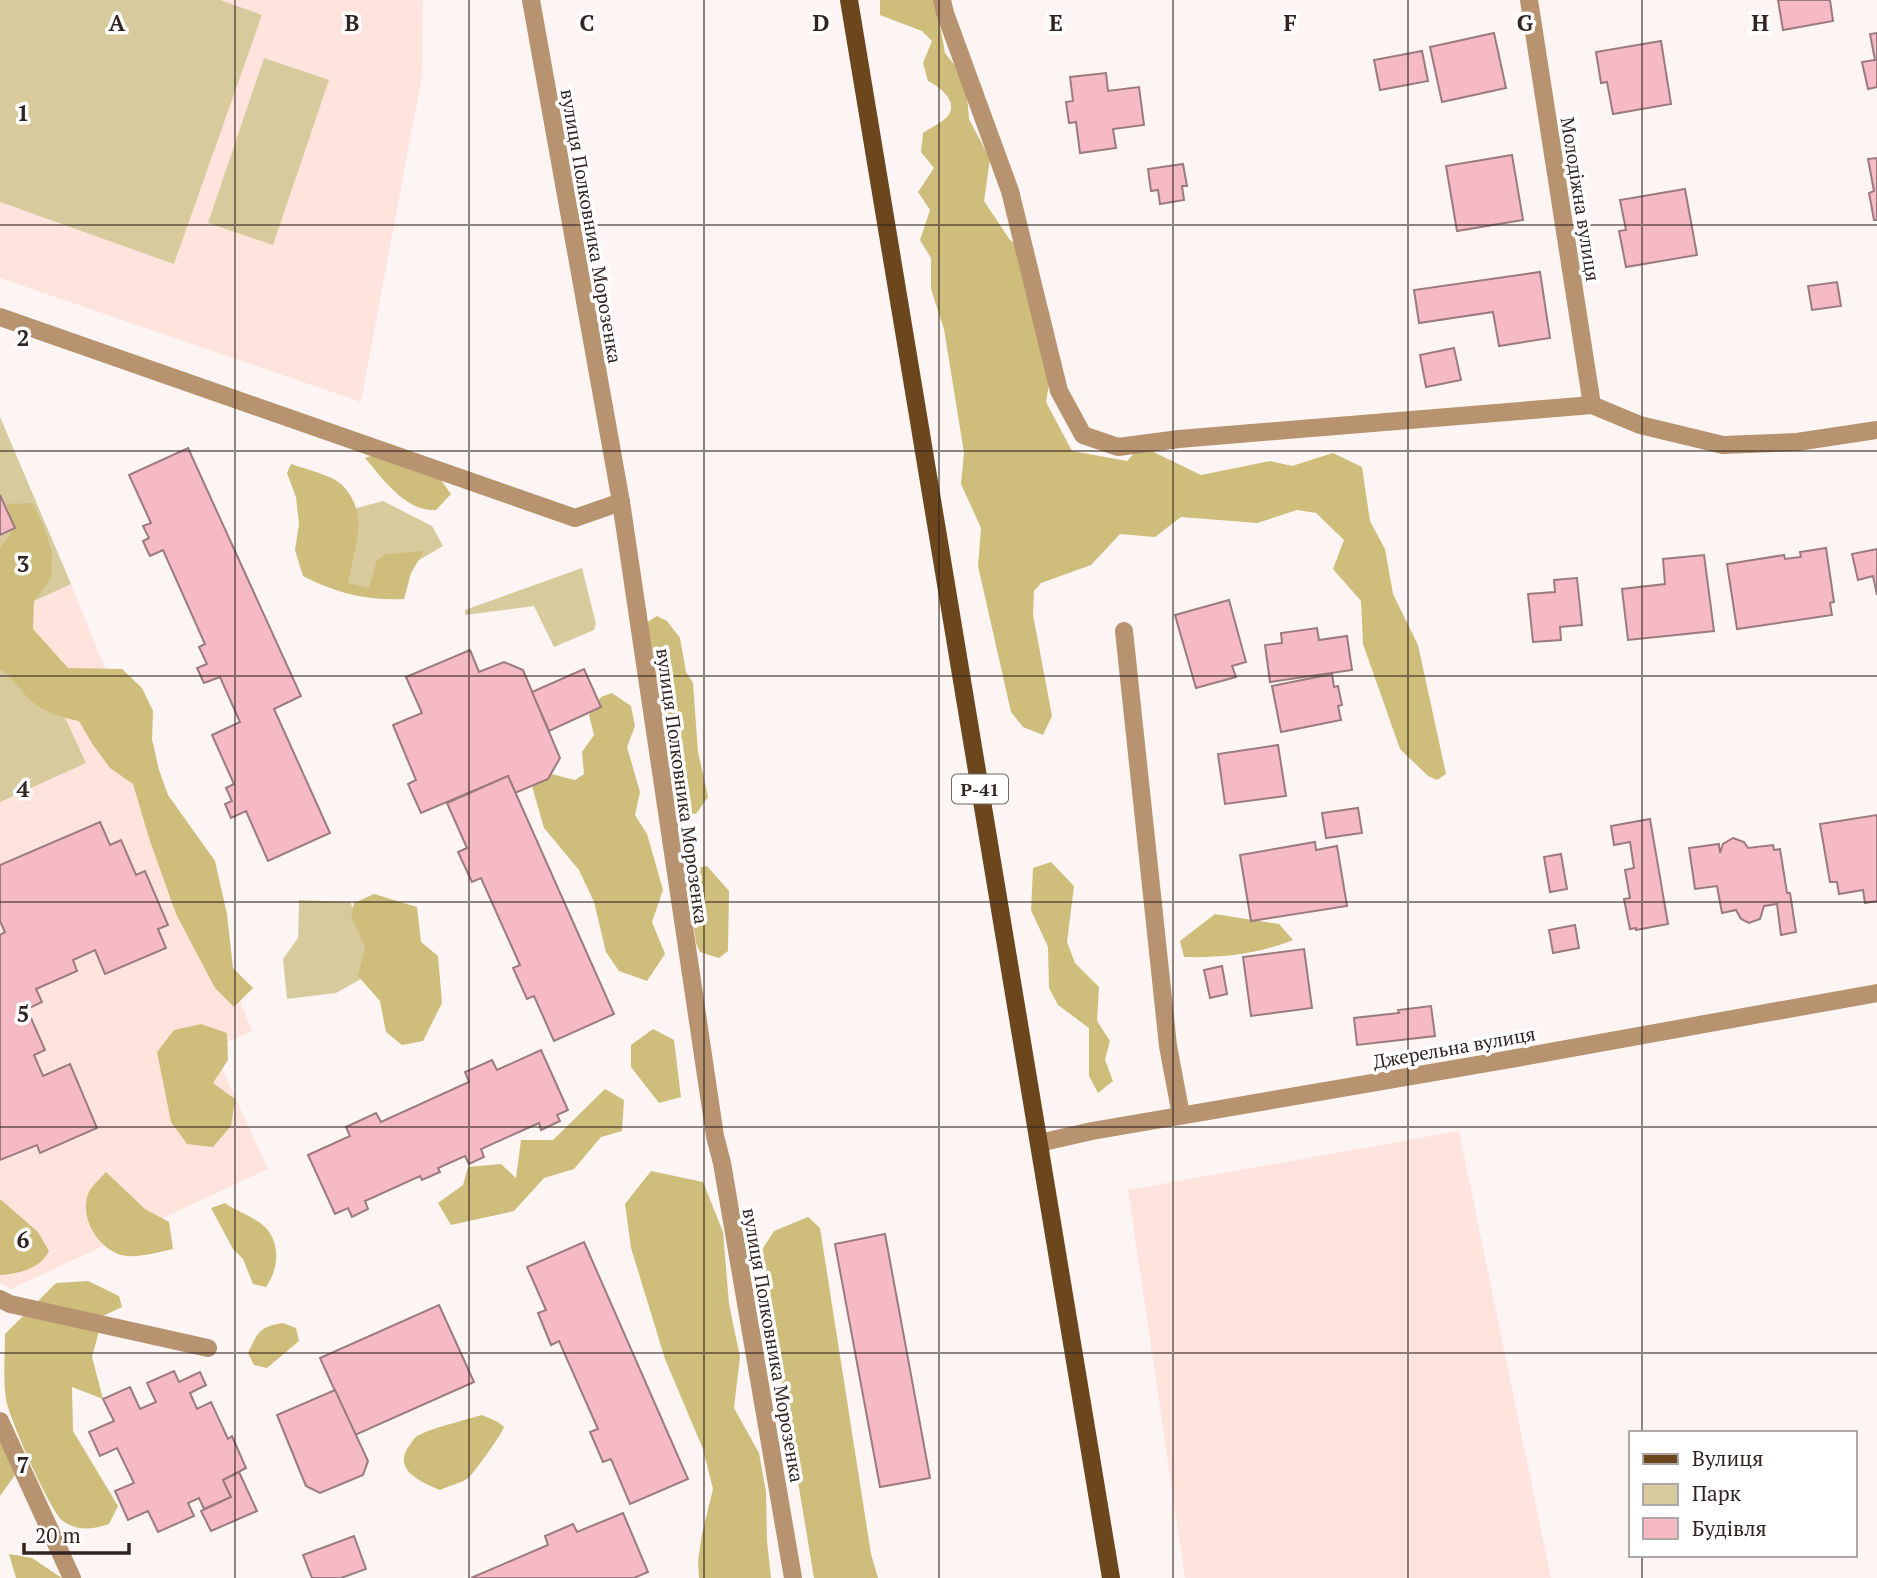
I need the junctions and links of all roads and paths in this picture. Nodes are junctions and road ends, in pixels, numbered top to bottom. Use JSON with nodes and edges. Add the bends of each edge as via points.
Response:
{"nodes":[{"id":1,"x":531,"y":0,"type":"edge"},
{"id":2,"x":849,"y":0,"type":"edge"},
{"id":3,"x":942,"y":0,"type":"edge"},
{"id":4,"x":1529,"y":0,"type":"edge"},
{"id":5,"x":0,"y":317,"type":"edge"},
{"id":6,"x":1592,"y":405,"type":"junction"},
{"id":7,"x":1877,"y":430,"type":"edge"},
{"id":8,"x":621,"y":502,"type":"junction"},
{"id":9,"x":1124,"y":632,"type":"dead end"},
{"id":10,"x":1877,"y":993,"type":"edge"},
{"id":11,"x":1181,"y":1115,"type":"junction"},
{"id":12,"x":1039,"y":1143,"type":"junction"},
{"id":13,"x":0,"y":1299,"type":"edge"},
{"id":14,"x":208,"y":1348,"type":"dead end"},
{"id":15,"x":0,"y":1421,"type":"edge"},
{"id":16,"x":72,"y":1578,"type":"edge"},
{"id":17,"x":793,"y":1578,"type":"edge"},
{"id":18,"x":1111,"y":1578,"type":"edge"}],
"edges":[{"from":1,"to":8,"type":"street","name":"вулиця Полковника Морозенка"},
{"from":2,"to":12,"type":"main road","number":"Р-41"},
{"from":3,"to":6,"type":"street","via":[[1010,191],[1059,391],[1083,435],[1118,447]]},
{"from":4,"to":6,"type":"street","name":"Молодіжна вулиця"},
{"from":5,"to":8,"type":"street","via":[[575,518]]},
{"from":6,"to":7,"type":"street","via":[[1640,425],[1723,445],[1797,442]]},
{"from":8,"to":17,"type":"street","name":"вулиця Полковника Морозенка","via":[[715,1136]]},
{"from":9,"to":11,"type":"street","via":[[1168,1046]]},
{"from":10,"to":11,"type":"street","name":"Джерельна вулиця"},
{"from":11,"to":12,"type":"street","name":"Джерельна вулиця"},
{"from":12,"to":18,"type":"main road","number":"Р-41"},
{"from":13,"to":14,"type":"street"},
{"from":15,"to":16,"type":"street"}]}
